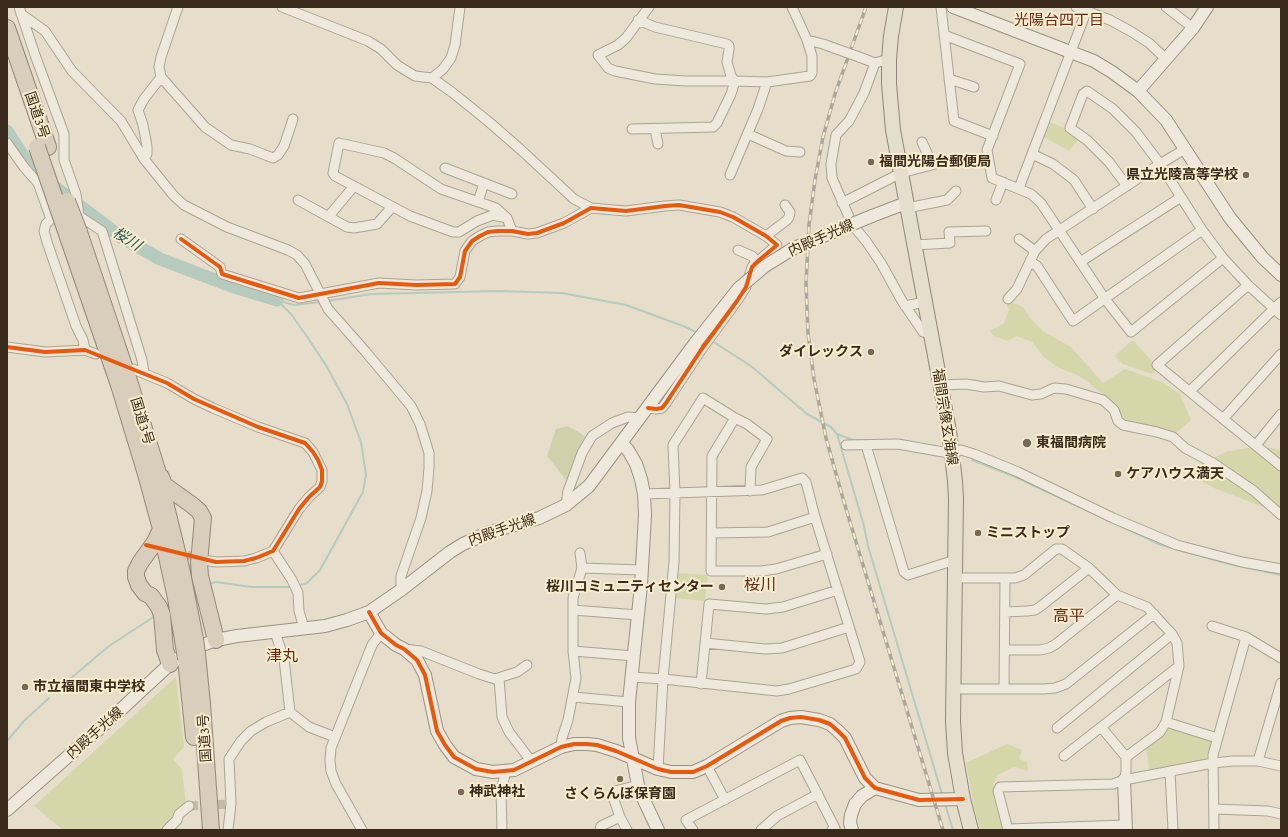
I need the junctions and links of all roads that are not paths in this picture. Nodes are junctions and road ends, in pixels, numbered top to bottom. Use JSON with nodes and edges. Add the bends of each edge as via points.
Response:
{"nodes":[{"id":1,"x":178,"y":7,"type":"edge"},
{"id":2,"x":282,"y":7,"type":"edge"},
{"id":3,"x":460,"y":7,"type":"edge"},
{"id":4,"x":649,"y":7,"type":"edge"},
{"id":5,"x":792,"y":7,"type":"edge"},
{"id":6,"x":896,"y":7,"type":"edge"},
{"id":7,"x":941,"y":7,"type":"edge"},
{"id":8,"x":954,"y":7,"type":"edge"},
{"id":9,"x":1076,"y":7,"type":"edge"},
{"id":10,"x":1166,"y":7,"type":"edge"},
{"id":11,"x":1207,"y":7,"type":"edge"},
{"id":12,"x":1088,"y":9,"type":"edge"},
{"id":13,"x":20,"y":10,"type":"edge"},
{"id":14,"x":638,"y":20,"type":"junction"},
{"id":15,"x":7,"y":28,"type":"edge"},
{"id":16,"x":1193,"y":28,"type":"junction"},
{"id":17,"x":944,"y":35,"type":"junction"},
{"id":18,"x":807,"y":40,"type":"junction"},
{"id":19,"x":823,"y":44,"type":"junction"},
{"id":20,"x":1071,"y":52,"type":"junction"},
{"id":21,"x":812,"y":56,"type":"junction"},
{"id":22,"x":889,"y":59,"type":"junction"},
{"id":23,"x":1166,"y":59,"type":"junction"},
{"id":24,"x":7,"y":61,"type":"edge"},
{"id":25,"x":875,"y":63,"type":"junction"},
{"id":26,"x":162,"y":77,"type":"junction"},
{"id":27,"x":432,"y":78,"type":"junction"},
{"id":28,"x":949,"y":78,"type":"junction"},
{"id":29,"x":735,"y":81,"type":"junction"},
{"id":30,"x":767,"y":82,"type":"junction"},
{"id":31,"x":974,"y":87,"type":"dead end"},
{"id":32,"x":1138,"y":91,"type":"junction"},
{"id":33,"x":293,"y":119,"type":"dead end"},
{"id":34,"x":632,"y":129,"type":"dead end"},
{"id":35,"x":655,"y":129,"type":"junction"},
{"id":36,"x":748,"y":134,"type":"junction"},
{"id":37,"x":992,"y":136,"type":"junction"},
{"id":38,"x":922,"y":142,"type":"dead end"},
{"id":39,"x":7,"y":143,"type":"edge"},
{"id":40,"x":658,"y":144,"type":"dead end"},
{"id":41,"x":42,"y":147,"type":"junction"},
{"id":42,"x":1185,"y":149,"type":"junction"},
{"id":43,"x":800,"y":152,"type":"dead end"},
{"id":44,"x":1032,"y":154,"type":"junction"},
{"id":45,"x":144,"y":159,"type":"junction"},
{"id":46,"x":939,"y":163,"type":"dead end"},
{"id":47,"x":1160,"y":164,"type":"junction"},
{"id":48,"x":929,"y":166,"type":"junction"},
{"id":49,"x":445,"y":168,"type":"dead end"},
{"id":50,"x":901,"y":173,"type":"junction"},
{"id":51,"x":730,"y":175,"type":"dead end"},
{"id":52,"x":1003,"y":182,"type":"junction"},
{"id":53,"x":484,"y":183,"type":"junction"},
{"id":54,"x":354,"y":186,"type":"junction"},
{"id":55,"x":1126,"y":186,"type":"junction"},
{"id":56,"x":1019,"y":188,"type":"junction"},
{"id":57,"x":956,"y":191,"type":"dead end"},
{"id":58,"x":512,"y":194,"type":"dead end"},
{"id":59,"x":1181,"y":197,"type":"junction"},
{"id":60,"x":298,"y":200,"type":"dead end"},
{"id":61,"x":996,"y":200,"type":"dead end"},
{"id":62,"x":478,"y":202,"type":"junction"},
{"id":63,"x":842,"y":203,"type":"junction"},
{"id":64,"x":785,"y":204,"type":"dead end"},
{"id":65,"x":907,"y":205,"type":"junction"},
{"id":66,"x":392,"y":207,"type":"junction"},
{"id":67,"x":591,"y":208,"type":"junction"},
{"id":68,"x":1093,"y":209,"type":"junction"},
{"id":69,"x":79,"y":216,"type":"junction"},
{"id":70,"x":329,"y":216,"type":"junction"},
{"id":71,"x":849,"y":217,"type":"dead end"},
{"id":72,"x":507,"y":218,"type":"junction"},
{"id":73,"x":51,"y":219,"type":"junction"},
{"id":74,"x":855,"y":228,"type":"dead end"},
{"id":75,"x":1202,"y":230,"type":"junction"},
{"id":76,"x":512,"y":231,"type":"junction"},
{"id":77,"x":986,"y":231,"type":"dead end"},
{"id":78,"x":1060,"y":231,"type":"junction"},
{"id":79,"x":73,"y":234,"type":"junction"},
{"id":80,"x":766,"y":236,"type":"junction"},
{"id":81,"x":181,"y":239,"type":"dead end"},
{"id":82,"x":1019,"y":240,"type":"dead end"},
{"id":83,"x":914,"y":245,"type":"junction"},
{"id":84,"x":738,"y":250,"type":"dead end"},
{"id":85,"x":1035,"y":251,"type":"junction"},
{"id":86,"x":1223,"y":258,"type":"junction"},
{"id":87,"x":1030,"y":261,"type":"junction"},
{"id":88,"x":757,"y":262,"type":"junction"},
{"id":89,"x":1080,"y":262,"type":"junction"},
{"id":90,"x":1281,"y":275,"type":"edge"},
{"id":91,"x":1248,"y":285,"type":"junction"},
{"id":92,"x":320,"y":294,"type":"junction"},
{"id":93,"x":1104,"y":299,"type":"junction"},
{"id":94,"x":1008,"y":300,"type":"dead end"},
{"id":95,"x":925,"y":302,"type":"junction"},
{"id":96,"x":1281,"y":302,"type":"edge"},
{"id":97,"x":905,"y":306,"type":"junction"},
{"id":98,"x":1278,"y":312,"type":"edge"},
{"id":99,"x":930,"y":334,"type":"junction"},
{"id":100,"x":7,"y":347,"type":"edge"},
{"id":101,"x":85,"y":350,"type":"junction"},
{"id":102,"x":96,"y":354,"type":"dead end"},
{"id":103,"x":1281,"y":354,"type":"edge"},
{"id":104,"x":133,"y":369,"type":"dead end"},
{"id":105,"x":144,"y":373,"type":"junction"},
{"id":106,"x":940,"y":385,"type":"junction"},
{"id":107,"x":1190,"y":391,"type":"junction"},
{"id":108,"x":648,"y":408,"type":"junction"},
{"id":109,"x":1281,"y":414,"type":"edge"},
{"id":110,"x":640,"y":418,"type":"junction"},
{"id":111,"x":735,"y":418,"type":"junction"},
{"id":112,"x":1224,"y":419,"type":"junction"},
{"id":113,"x":621,"y":443,"type":"junction"},
{"id":114,"x":846,"y":445,"type":"dead end"},
{"id":115,"x":866,"y":445,"type":"junction"},
{"id":116,"x":1256,"y":445,"type":"junction"},
{"id":117,"x":952,"y":452,"type":"junction"},
{"id":118,"x":1281,"y":466,"type":"edge"},
{"id":119,"x":157,"y":470,"type":"junction"},
{"id":120,"x":750,"y":491,"type":"junction"},
{"id":121,"x":713,"y":492,"type":"junction"},
{"id":122,"x":674,"y":493,"type":"junction"},
{"id":123,"x":644,"y":494,"type":"junction"},
{"id":124,"x":192,"y":505,"type":"junction"},
{"id":125,"x":566,"y":505,"type":"junction"},
{"id":126,"x":1281,"y":515,"type":"edge"},
{"id":127,"x":815,"y":517,"type":"junction"},
{"id":128,"x":165,"y":525,"type":"junction"},
{"id":129,"x":712,"y":533,"type":"junction"},
{"id":130,"x":273,"y":551,"type":"junction"},
{"id":131,"x":580,"y":553,"type":"dead end"},
{"id":132,"x":827,"y":554,"type":"junction"},
{"id":133,"x":204,"y":560,"type":"tunnel mouth"},
{"id":134,"x":955,"y":560,"type":"junction"},
{"id":135,"x":582,"y":568,"type":"junction"},
{"id":136,"x":1089,"y":568,"type":"junction"},
{"id":137,"x":1281,"y":569,"type":"edge"},
{"id":138,"x":642,"y":570,"type":"junction"},
{"id":139,"x":171,"y":576,"type":"junction"},
{"id":140,"x":955,"y":578,"type":"junction"},
{"id":141,"x":1005,"y":578,"type":"junction"},
{"id":142,"x":401,"y":590,"type":"junction"},
{"id":143,"x":838,"y":590,"type":"junction"},
{"id":144,"x":1117,"y":595,"type":"junction"},
{"id":145,"x":151,"y":596,"type":"junction"},
{"id":146,"x":573,"y":610,"type":"junction"},
{"id":147,"x":369,"y":612,"type":"junction"},
{"id":148,"x":1005,"y":612,"type":"junction"},
{"id":149,"x":1154,"y":614,"type":"junction"},
{"id":150,"x":638,"y":615,"type":"junction"},
{"id":151,"x":1212,"y":626,"type":"dead end"},
{"id":152,"x":849,"y":627,"type":"junction"},
{"id":153,"x":304,"y":628,"type":"junction"},
{"id":154,"x":275,"y":632,"type":"junction"},
{"id":155,"x":380,"y":634,"type":"junction"},
{"id":156,"x":1172,"y":634,"type":"junction"},
{"id":157,"x":1246,"y":637,"type":"junction"},
{"id":158,"x":216,"y":640,"type":"junction"},
{"id":159,"x":705,"y":643,"type":"junction"},
{"id":160,"x":191,"y":649,"type":"junction"},
{"id":161,"x":404,"y":649,"type":"junction"},
{"id":162,"x":1004,"y":650,"type":"junction"},
{"id":163,"x":573,"y":651,"type":"junction"},
{"id":164,"x":634,"y":656,"type":"junction"},
{"id":165,"x":1281,"y":658,"type":"edge"},
{"id":166,"x":170,"y":664,"type":"junction"},
{"id":167,"x":528,"y":665,"type":"dead end"},
{"id":168,"x":1178,"y":666,"type":"junction"},
{"id":169,"x":632,"y":677,"type":"junction"},
{"id":170,"x":499,"y":678,"type":"junction"},
{"id":171,"x":664,"y":679,"type":"junction"},
{"id":172,"x":1281,"y":683,"type":"edge"},
{"id":173,"x":701,"y":684,"type":"junction"},
{"id":174,"x":1004,"y":688,"type":"junction"},
{"id":175,"x":953,"y":689,"type":"junction"},
{"id":176,"x":573,"y":697,"type":"junction"},
{"id":177,"x":629,"y":702,"type":"junction"},
{"id":178,"x":290,"y":712,"type":"junction"},
{"id":179,"x":1166,"y":722,"type":"junction"},
{"id":180,"x":1101,"y":727,"type":"junction"},
{"id":181,"x":1057,"y":728,"type":"dead end"},
{"id":182,"x":335,"y":737,"type":"junction"},
{"id":183,"x":1218,"y":738,"type":"junction"},
{"id":184,"x":560,"y":747,"type":"junction"},
{"id":185,"x":1064,"y":756,"type":"dead end"},
{"id":186,"x":1126,"y":757,"type":"junction"},
{"id":187,"x":632,"y":758,"type":"junction"},
{"id":188,"x":1258,"y":761,"type":"junction"},
{"id":189,"x":532,"y":762,"type":"junction"},
{"id":190,"x":1213,"y":763,"type":"junction"},
{"id":191,"x":707,"y":766,"type":"junction"},
{"id":192,"x":1281,"y":766,"type":"edge"},
{"id":193,"x":658,"y":769,"type":"junction"},
{"id":194,"x":506,"y":771,"type":"junction"},
{"id":195,"x":1170,"y":771,"type":"junction"},
{"id":196,"x":1124,"y":780,"type":"junction"},
{"id":197,"x":638,"y":785,"type":"junction"},
{"id":198,"x":875,"y":788,"type":"junction"},
{"id":199,"x":818,"y":794,"type":"junction"},
{"id":200,"x":963,"y":799,"type":"junction"},
{"id":201,"x":725,"y":800,"type":"junction"},
{"id":202,"x":189,"y":806,"type":"dead end"},
{"id":203,"x":1214,"y":809,"type":"junction"},
{"id":204,"x":7,"y":810,"type":"edge"},
{"id":205,"x":1281,"y":814,"type":"edge"},
{"id":206,"x":620,"y":817,"type":"junction"},
{"id":207,"x":177,"y":820,"type":"junction"},
{"id":208,"x":1126,"y":828,"type":"edge"},
{"id":209,"x":167,"y":830,"type":"edge"},
{"id":210,"x":178,"y":830,"type":"edge"},
{"id":211,"x":201,"y":830,"type":"edge"},
{"id":212,"x":211,"y":830,"type":"edge"},
{"id":213,"x":228,"y":830,"type":"edge"},
{"id":214,"x":362,"y":830,"type":"edge"},
{"id":215,"x":502,"y":830,"type":"edge"},
{"id":216,"x":600,"y":830,"type":"edge"},
{"id":217,"x":627,"y":830,"type":"edge"},
{"id":218,"x":658,"y":830,"type":"edge"},
{"id":219,"x":693,"y":830,"type":"edge"},
{"id":220,"x":762,"y":830,"type":"edge"},
{"id":221,"x":832,"y":830,"type":"edge"},
{"id":222,"x":852,"y":830,"type":"edge"},
{"id":223,"x":972,"y":830,"type":"edge"},
{"id":224,"x":1008,"y":830,"type":"edge"},
{"id":225,"x":1173,"y":830,"type":"edge"},
{"id":226,"x":1214,"y":830,"type":"edge"}],
"edges":[{"from":1,"to":26,"type":"street","via":[[161,57],[159,67]]},
{"from":2,"to":27,"type":"street","via":[[368,42],[415,76]]},
{"from":3,"to":27,"type":"street","via":[[451,58]]},
{"from":4,"to":14,"type":"street"},
{"from":5,"to":18,"type":"street"},
{"from":6,"to":22,"type":"main road","name":"福間宗像玄海線"},
{"from":7,"to":17,"type":"street"},
{"from":8,"to":20,"type":"street"},
{"from":9,"to":12,"type":"street"},
{"from":10,"to":16,"type":"street"},
{"from":11,"to":16,"type":"street"},
{"from":12,"to":20,"type":"street"},
{"from":12,"to":23,"type":"street","via":[[1132,32]]},
{"from":13,"to":45,"type":"street","via":[[45,31],[72,71],[121,121]]},
{"from":13,"to":69,"type":"street","via":[[64,134],[64,160],[76,194]]},
{"from":14,"to":29,"type":"street","via":[[655,27],[727,44],[727,62]]},
{"from":14,"to":29,"type":"street","via":[[626,38],[598,55],[608,68],[655,79]]},
{"from":15,"to":41,"type":"highway","name":"国道3号"},
{"from":16,"to":23,"type":"street"},
{"from":17,"to":28,"type":"street"},
{"from":17,"to":37,"type":"street","via":[[1020,64]]},
{"from":18,"to":19,"type":"street"},
{"from":18,"to":21,"type":"street"},
{"from":19,"to":21,"type":"street"},
{"from":19,"to":25,"type":"street","bridge":true},
{"from":20,"to":32,"type":"street","via":[[1094,61]]},
{"from":20,"to":44,"type":"street"},
{"from":21,"to":30,"type":"street","via":[[810,76]]},
{"from":22,"to":25,"type":"street"},
{"from":22,"to":50,"type":"main road","name":"福間宗像玄海線","via":[[890,105]]},
{"from":23,"to":32,"type":"street"},
{"from":24,"to":41,"type":"highway","name":"国道3号"},
{"from":25,"to":63,"type":"street","via":[[850,121],[836,135],[831,164],[832,178]]},
{"from":26,"to":33,"type":"street","via":[[204,127],[237,147],[273,158],[284,146]]},
{"from":26,"to":45,"type":"street","via":[[138,110],[147,146]]},
{"from":27,"to":67,"type":"street","via":[[489,122],[574,200]]},
{"from":28,"to":31,"type":"street"},
{"from":28,"to":37,"type":"street","via":[[954,121]]},
{"from":29,"to":30,"type":"street"},
{"from":29,"to":35,"type":"street","via":[[713,127]]},
{"from":30,"to":36,"type":"street"},
{"from":32,"to":42,"type":"street","via":[[1166,120]]},
{"from":34,"to":35,"type":"street"},
{"from":35,"to":40,"type":"street"},
{"from":36,"to":43,"type":"street","via":[[786,150]]},
{"from":36,"to":51,"type":"street"},
{"from":37,"to":52,"type":"street","via":[[987,150],[992,178]]},
{"from":38,"to":48,"type":"street","via":[[928,155]]},
{"from":39,"to":73,"type":"street","via":[[38,183]]},
{"from":41,"to":79,"type":"highway","name":"国道3号","bridge":true},
{"from":42,"to":47,"type":"street"},
{"from":42,"to":90,"type":"street","via":[[1230,218],[1263,258]]},
{"from":44,"to":56,"type":"street"},
{"from":44,"to":68,"type":"street","via":[[1053,164],[1074,180]]},
{"from":45,"to":92,"type":"street","via":[[184,205],[240,233],[297,255],[305,264]]},
{"from":46,"to":48,"type":"street"},
{"from":47,"to":55,"type":"street"},
{"from":47,"to":55,"type":"street","via":[[1136,132],[1113,109],[1087,91],[1083,94],[1070,128],[1087,140],[1109,162]]},
{"from":47,"to":59,"type":"street"},
{"from":48,"to":50,"type":"street"},
{"from":49,"to":53,"type":"street"},
{"from":50,"to":63,"type":"street"},
{"from":50,"to":65,"type":"main road","name":"福間宗像玄海線"},
{"from":52,"to":56,"type":"street"},
{"from":52,"to":61,"type":"street"},
{"from":53,"to":58,"type":"street"},
{"from":53,"to":62,"type":"street"},
{"from":54,"to":62,"type":"street","via":[[333,173],[339,143],[384,153],[441,189]]},
{"from":54,"to":66,"type":"street"},
{"from":54,"to":70,"type":"street"},
{"from":55,"to":68,"type":"street"},
{"from":56,"to":78,"type":"street","via":[[1041,203]]},
{"from":57,"to":65,"type":"street","via":[[947,200]]},
{"from":59,"to":75,"type":"street"},
{"from":59,"to":89,"type":"street"},
{"from":60,"to":70,"type":"street"},
{"from":62,"to":72,"type":"street","via":[[496,208]]},
{"from":63,"to":71,"type":"street"},
{"from":64,"to":80,"type":"street","via":[[790,212],[789,217]]},
{"from":65,"to":83,"type":"main road","name":"福間宗像玄海線"},
{"from":65,"to":108,"type":"street","name":"内殿手光線","bridge":true,"via":[[872,216],[794,248],[765,266],[734,294]]},
{"from":66,"to":70,"type":"street","via":[[377,224],[354,228],[347,227]]},
{"from":66,"to":72,"type":"street","via":[[453,232],[493,216]]},
{"from":67,"to":76,"type":"street","via":[[564,223],[538,233]]},
{"from":67,"to":80,"type":"street","via":[[626,211],[679,205],[706,209],[733,217]]},
{"from":68,"to":78,"type":"street"},
{"from":69,"to":73,"type":"street"},
{"from":69,"to":105,"type":"street","via":[[102,231]]},
{"from":72,"to":76,"type":"street"},
{"from":73,"to":101,"type":"street","via":[[44,231]]},
{"from":74,"to":97,"type":"street","via":[[881,263]]},
{"from":75,"to":86,"type":"street"},
{"from":75,"to":93,"type":"street"},
{"from":76,"to":92,"type":"street","via":[[488,232],[472,241],[465,251],[460,277],[455,284],[379,283]]},
{"from":77,"to":83,"type":"street","via":[[949,232],[950,243]]},
{"from":78,"to":85,"type":"street","via":[[1046,239]]},
{"from":78,"to":89,"type":"street"},
{"from":79,"to":119,"type":"highway","name":"国道3号","via":[[129,381]]},
{"from":79,"to":128,"type":"highway","name":"国道3号","via":[[146,474]]},
{"from":80,"to":88,"type":"street","via":[[777,245]]},
{"from":81,"to":92,"type":"street","via":[[220,267],[222,274],[299,298]]},
{"from":82,"to":85,"type":"street"},
{"from":83,"to":95,"type":"main road","name":"福間宗像玄海線"},
{"from":84,"to":88,"type":"street","via":[[752,256]]},
{"from":85,"to":87,"type":"street"},
{"from":86,"to":91,"type":"street"},
{"from":86,"to":93,"type":"street","via":[[1131,332]]},
{"from":87,"to":93,"type":"street","via":[[1037,266],[1073,321]]},
{"from":87,"to":94,"type":"street","via":[[1017,289]]},
{"from":88,"to":108,"type":"street","via":[[752,267],[746,287],[737,301],[666,403],[662,408]]},
{"from":89,"to":93,"type":"street"},
{"from":91,"to":98,"type":"street"},
{"from":91,"to":107,"type":"street","via":[[1157,365]]},
{"from":92,"to":142,"type":"street","via":[[328,309],[410,406],[420,424],[429,453],[427,491],[421,518],[401,576]]},
{"from":95,"to":97,"type":"street"},
{"from":95,"to":99,"type":"main road","name":"福間宗像玄海線"},
{"from":96,"to":98,"type":"street"},
{"from":97,"to":99,"type":"street","via":[[923,332]]},
{"from":98,"to":107,"type":"street"},
{"from":99,"to":106,"type":"main road","name":"福間宗像玄海線"},
{"from":100,"to":101,"type":"street","via":[[45,352]]},
{"from":101,"to":102,"type":"street"},
{"from":103,"to":112,"type":"street"},
{"from":104,"to":105,"type":"street"},
{"from":105,"to":130,"type":"street","via":[[214,408],[305,444],[313,452],[322,470],[320,487],[299,509]]},
{"from":106,"to":117,"type":"main road","name":"福間宗像玄海線"},
{"from":106,"to":126,"type":"street","via":[[999,386],[1032,395],[1054,388],[1066,389],[1103,400],[1114,410],[1118,421],[1123,425],[1173,437],[1185,448],[1213,463],[1254,491]]},
{"from":107,"to":112,"type":"street"},
{"from":108,"to":110,"type":"street","name":"内殿手光線"},
{"from":109,"to":116,"type":"street"},
{"from":110,"to":113,"type":"street","name":"内殿手光線"},
{"from":110,"to":125,"type":"street","via":[[628,417],[592,436],[582,452],[568,491]]},
{"from":111,"to":120,"type":"street","via":[[767,439],[750,467]]},
{"from":111,"to":121,"type":"street","via":[[712,456]]},
{"from":111,"to":122,"type":"street","via":[[703,398],[673,445]]},
{"from":112,"to":116,"type":"street"},
{"from":113,"to":123,"type":"street","via":[[636,464]]},
{"from":113,"to":125,"type":"street","name":"内殿手光線","via":[[590,486]]},
{"from":114,"to":115,"type":"street"},
{"from":115,"to":117,"type":"street","via":[[898,444]]},
{"from":115,"to":134,"type":"street","via":[[904,572],[908,575]]},
{"from":116,"to":118,"type":"street"},
{"from":117,"to":134,"type":"main road","name":"福間宗像玄海線","via":[[956,499]]},
{"from":117,"to":137,"type":"street","via":[[961,450],[982,457],[1177,545]]},
{"from":119,"to":124,"type":"highway","via":[[164,485]]},
{"from":119,"to":128,"type":"highway","name":"国道3号"},
{"from":120,"to":121,"type":"street"},
{"from":120,"to":127,"type":"street","via":[[802,478],[806,482]]},
{"from":121,"to":122,"type":"street"},
{"from":121,"to":129,"type":"street"},
{"from":122,"to":123,"type":"street"},
{"from":122,"to":171,"type":"street","via":[[674,562]]},
{"from":123,"to":138,"type":"street"},
{"from":124,"to":128,"type":"highway","via":[[179,504],[174,507]]},
{"from":124,"to":158,"type":"highway","via":[[202,518],[200,576]]},
{"from":125,"to":142,"type":"street","name":"内殿手光線","via":[[539,518],[490,532],[463,544]]},
{"from":127,"to":129,"type":"street","via":[[768,532]]},
{"from":127,"to":132,"type":"street"},
{"from":128,"to":139,"type":"highway","name":"国道3号"},
{"from":128,"to":145,"type":"highway","via":[[136,571],[139,585]]},
{"from":128,"to":160,"type":"highway","name":"国道3号","via":[[181,568]]},
{"from":129,"to":132,"type":"street","via":[[712,571],[761,572]]},
{"from":130,"to":133,"type":"street","via":[[244,561]]},
{"from":130,"to":153,"type":"street","via":[[298,593],[299,611]]},
{"from":131,"to":135,"type":"street"},
{"from":132,"to":143,"type":"street"},
{"from":134,"to":140,"type":"main road","name":"福間宗像玄海線"},
{"from":135,"to":138,"type":"street"},
{"from":135,"to":146,"type":"street","via":[[573,598]]},
{"from":136,"to":141,"type":"street","via":[[1062,549],[1056,549],[1024,575]]},
{"from":136,"to":144,"type":"street"},
{"from":136,"to":148,"type":"street","via":[[1035,610]]},
{"from":138,"to":150,"type":"street"},
{"from":139,"to":145,"type":"highway","via":[[166,566],[160,562],[150,562],[144,566],[142,579]]},
{"from":139,"to":160,"type":"highway","name":"国道3号"},
{"from":140,"to":141,"type":"street"},
{"from":140,"to":175,"type":"main road","name":"福間宗像玄海線"},
{"from":141,"to":148,"type":"street"},
{"from":142,"to":147,"type":"street","name":"内殿手光線"},
{"from":143,"to":152,"type":"street"},
{"from":143,"to":159,"type":"street","via":[[766,610],[709,604]]},
{"from":144,"to":149,"type":"street","via":[[1148,607]]},
{"from":144,"to":162,"type":"street","via":[[1049,648]]},
{"from":145,"to":166,"type":"highway","via":[[162,615],[165,650]]},
{"from":146,"to":150,"type":"street"},
{"from":146,"to":163,"type":"street"},
{"from":147,"to":153,"type":"street","name":"内殿手光線","via":[[325,626]]},
{"from":147,"to":155,"type":"street"},
{"from":148,"to":162,"type":"street"},
{"from":149,"to":156,"type":"street"},
{"from":149,"to":174,"type":"street","via":[[1066,684],[1044,689]]},
{"from":150,"to":164,"type":"street"},
{"from":151,"to":157,"type":"street"},
{"from":152,"to":159,"type":"street","via":[[782,648],[765,649]]},
{"from":152,"to":173,"type":"street","via":[[860,662],[856,669],[777,691]]},
{"from":153,"to":154,"type":"street","name":"内殿手光線"},
{"from":154,"to":158,"type":"street","name":"内殿手光線"},
{"from":154,"to":178,"type":"street","via":[[284,659]]},
{"from":155,"to":161,"type":"street"},
{"from":155,"to":182,"type":"street","via":[[372,645]]},
{"from":156,"to":168,"type":"street","via":[[1177,643]]},
{"from":156,"to":181,"type":"street"},
{"from":157,"to":165,"type":"street"},
{"from":157,"to":183,"type":"street"},
{"from":158,"to":166,"type":"street","name":"内殿手光線","via":[[192,649]]},
{"from":159,"to":173,"type":"street"},
{"from":160,"to":211,"type":"highway","name":"国道3号"},
{"from":160,"to":212,"type":"highway","name":"国道3号","via":[[204,720]]},
{"from":161,"to":170,"type":"street","via":[[421,651],[479,674]]},
{"from":161,"to":194,"type":"street","via":[[417,660],[425,675],[438,731],[454,757],[476,770]]},
{"from":162,"to":174,"type":"street"},
{"from":163,"to":164,"type":"street"},
{"from":163,"to":176,"type":"street","via":[[576,678]]},
{"from":164,"to":169,"type":"street"},
{"from":166,"to":204,"type":"street","name":"内殿手光線"},
{"from":167,"to":170,"type":"street"},
{"from":168,"to":179,"type":"street"},
{"from":168,"to":180,"type":"street"},
{"from":169,"to":171,"type":"street"},
{"from":169,"to":177,"type":"street"},
{"from":170,"to":189,"type":"street","via":[[502,717],[509,732]]},
{"from":171,"to":173,"type":"street"},
{"from":171,"to":193,"type":"street"},
{"from":172,"to":188,"type":"street"},
{"from":174,"to":175,"type":"street"},
{"from":175,"to":200,"type":"main road","name":"福間宗像玄海線","via":[[955,753]]},
{"from":176,"to":177,"type":"street"},
{"from":176,"to":184,"type":"street"},
{"from":177,"to":187,"type":"street"},
{"from":178,"to":182,"type":"street","via":[[310,727]]},
{"from":178,"to":213,"type":"street","via":[[251,731],[229,759],[231,804]]},
{"from":179,"to":183,"type":"street"},
{"from":179,"to":186,"type":"street","via":[[1160,732]]},
{"from":180,"to":185,"type":"street"},
{"from":180,"to":186,"type":"street"},
{"from":182,"to":214,"type":"street","via":[[331,748],[331,771]]},
{"from":183,"to":190,"type":"street"},
{"from":184,"to":187,"type":"street","via":[[586,744]]},
{"from":184,"to":189,"type":"street"},
{"from":186,"to":196,"type":"street"},
{"from":187,"to":193,"type":"street"},
{"from":187,"to":197,"type":"street"},
{"from":188,"to":190,"type":"street"},
{"from":188,"to":192,"type":"street"},
{"from":189,"to":194,"type":"street"},
{"from":190,"to":195,"type":"street"},
{"from":190,"to":203,"type":"street"},
{"from":191,"to":193,"type":"street","via":[[683,773]]},
{"from":191,"to":198,"type":"street","via":[[781,721],[790,718],[810,718],[830,724],[845,738],[865,778]]},
{"from":191,"to":201,"type":"street"},
{"from":194,"to":215,"type":"street","via":[[501,790]]},
{"from":195,"to":196,"type":"street"},
{"from":195,"to":225,"type":"street"},
{"from":196,"to":208,"type":"street"},
{"from":196,"to":224,"type":"street","via":[[1113,784],[1000,787],[998,791]]},
{"from":197,"to":206,"type":"street","via":[[615,791],[613,797]]},
{"from":197,"to":218,"type":"street"},
{"from":198,"to":200,"type":"street","via":[[918,800]]},
{"from":198,"to":222,"type":"street","via":[[855,804],[850,823]]},
{"from":199,"to":201,"type":"street","via":[[800,760]]},
{"from":199,"to":220,"type":"street","via":[[777,816]]},
{"from":199,"to":221,"type":"street","via":[[835,828]]},
{"from":200,"to":223,"type":"main road","name":"福間宗像玄海線"},
{"from":201,"to":219,"type":"street","via":[[686,820]]},
{"from":202,"to":207,"type":"street","via":[[179,814]]},
{"from":203,"to":205,"type":"street","via":[[1268,811]]},
{"from":203,"to":226,"type":"street"},
{"from":206,"to":216,"type":"street","via":[[601,826]]},
{"from":206,"to":217,"type":"street"},
{"from":207,"to":209,"type":"street"},
{"from":207,"to":210,"type":"street"},
{"from":208,"to":224,"type":"street"}]}
